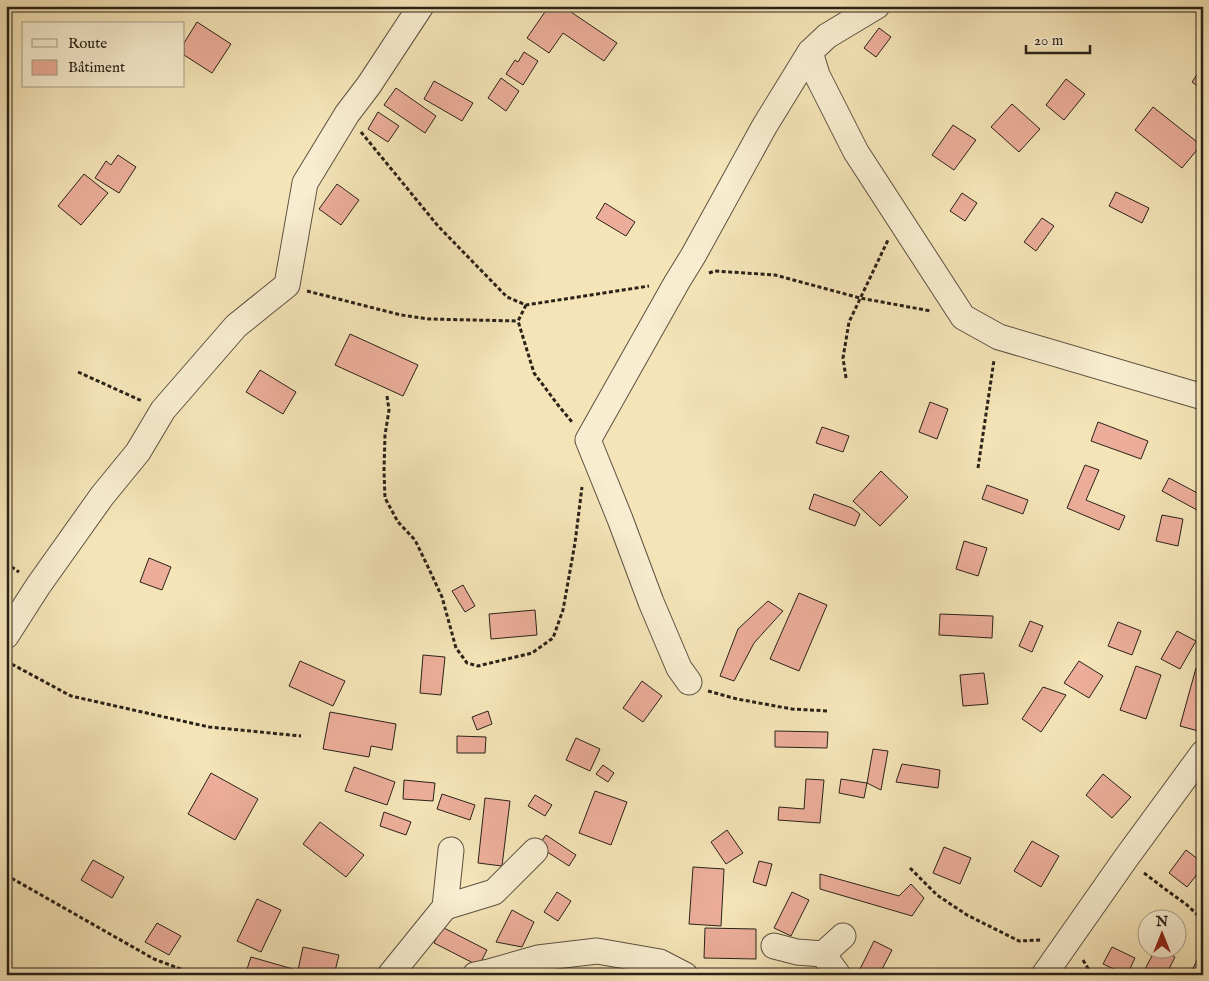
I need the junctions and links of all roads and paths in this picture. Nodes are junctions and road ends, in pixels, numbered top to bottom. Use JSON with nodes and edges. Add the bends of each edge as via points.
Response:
{"nodes":[{"id":1,"x":422,"y":6,"type":"edge"},
{"id":2,"x":877,"y":6,"type":"edge"},
{"id":3,"x":810,"y":52,"type":"junction"},
{"id":4,"x":347,"y":114,"type":"junction"},
{"id":5,"x":898,"y":219,"type":"junction"},
{"id":6,"x":677,"y":282,"type":"junction"},
{"id":7,"x":288,"y":285,"type":"junction"},
{"id":8,"x":860,"y":298,"type":"junction"},
{"id":9,"x":526,"y":305,"type":"junction"},
{"id":10,"x":963,"y":317,"type":"junction"},
{"id":11,"x":518,"y":321,"type":"junction"},
{"id":12,"x":999,"y":337,"type":"junction"},
{"id":13,"x":78,"y":372,"type":"dead end"},
{"id":14,"x":846,"y":378,"type":"dead end"},
{"id":15,"x":387,"y":396,"type":"dead end"},
{"id":16,"x":1203,"y":397,"type":"edge"},
{"id":17,"x":163,"y":410,"type":"junction"},
{"id":18,"x":588,"y":440,"type":"junction"},
{"id":19,"x":978,"y":468,"type":"dead end"},
{"id":20,"x":582,"y":487,"type":"dead end"},
{"id":21,"x":6,"y":636,"type":"edge"},
{"id":22,"x":6,"y":661,"type":"edge"},
{"id":23,"x":690,"y":682,"type":"joint"},
{"id":24,"x":828,"y":711,"type":"dead end"},
{"id":25,"x":301,"y":736,"type":"dead end"},
{"id":26,"x":1203,"y":753,"type":"edge"},
{"id":27,"x":450,"y":850,"type":"dead end"},
{"id":28,"x":534,"y":851,"type":"dead end"},
{"id":29,"x":1126,"y":858,"type":"junction"},
{"id":30,"x":910,"y":868,"type":"dead end"},
{"id":31,"x":6,"y":875,"type":"edge"},
{"id":32,"x":444,"y":907,"type":"junction"},
{"id":33,"x":1203,"y":920,"type":"edge"},
{"id":34,"x":843,"y":936,"type":"dead end"},
{"id":35,"x":1070,"y":938,"type":"junction"},
{"id":36,"x":774,"y":946,"type":"dead end"},
{"id":37,"x":823,"y":954,"type":"junction"},
{"id":38,"x":197,"y":975,"type":"edge"},
{"id":39,"x":390,"y":975,"type":"edge"},
{"id":40,"x":475,"y":975,"type":"edge"},
{"id":41,"x":685,"y":975,"type":"edge"},
{"id":42,"x":838,"y":975,"type":"edge"},
{"id":43,"x":1044,"y":975,"type":"edge"}],
"edges":[{"from":1,"to":4,"type":"street"},
{"from":2,"to":3,"type":"street","via":[[827,36]]},
{"from":3,"to":5,"type":"street","via":[[817,75],[856,152]]},
{"from":3,"to":6,"type":"street"},
{"from":4,"to":7,"type":"street","via":[[305,184]]},
{"from":4,"to":9,"type":"path","via":[[438,226],[508,297]]},
{"from":5,"to":8,"type":"path"},
{"from":5,"to":10,"type":"street"},
{"from":6,"to":8,"type":"path","via":[[716,271],[775,275]]},
{"from":6,"to":9,"type":"path"},
{"from":6,"to":18,"type":"street"},
{"from":7,"to":11,"type":"path","via":[[401,315],[448,320]]},
{"from":7,"to":17,"type":"street","via":[[236,326]]},
{"from":8,"to":10,"type":"path"},
{"from":8,"to":14,"type":"path","via":[[849,322],[843,358]]},
{"from":9,"to":11,"type":"path"},
{"from":10,"to":12,"type":"street"},
{"from":11,"to":18,"type":"path","via":[[534,373]]},
{"from":12,"to":16,"type":"street"},
{"from":12,"to":19,"type":"path"},
{"from":13,"to":17,"type":"path"},
{"from":15,"to":20,"type":"path","via":[[385,498],[398,522],[415,540],[442,597],[456,648],[467,663],[478,666],[532,653],[553,638],[563,610]]},
{"from":17,"to":21,"type":"street","via":[[138,452],[97,503]]},
{"from":18,"to":23,"type":"street","via":[[651,602],[679,668]]},
{"from":22,"to":25,"type":"path","via":[[71,696],[209,727]]},
{"from":23,"to":24,"type":"path","via":[[702,690],[737,699],[792,709]]},
{"from":26,"to":29,"type":"street"},
{"from":27,"to":32,"type":"street"},
{"from":28,"to":32,"type":"street","via":[[494,892]]},
{"from":29,"to":33,"type":"path"},
{"from":29,"to":35,"type":"street"},
{"from":30,"to":35,"type":"path","via":[[936,895],[967,915],[1020,941]]},
{"from":31,"to":38,"type":"path","via":[[154,959]]},
{"from":32,"to":39,"type":"street"},
{"from":34,"to":37,"type":"street"},
{"from":35,"to":43,"type":"street"},
{"from":36,"to":37,"type":"street"},
{"from":37,"to":42,"type":"street"},
{"from":40,"to":41,"type":"street","via":[[538,958],[597,951],[660,962]]}]}
